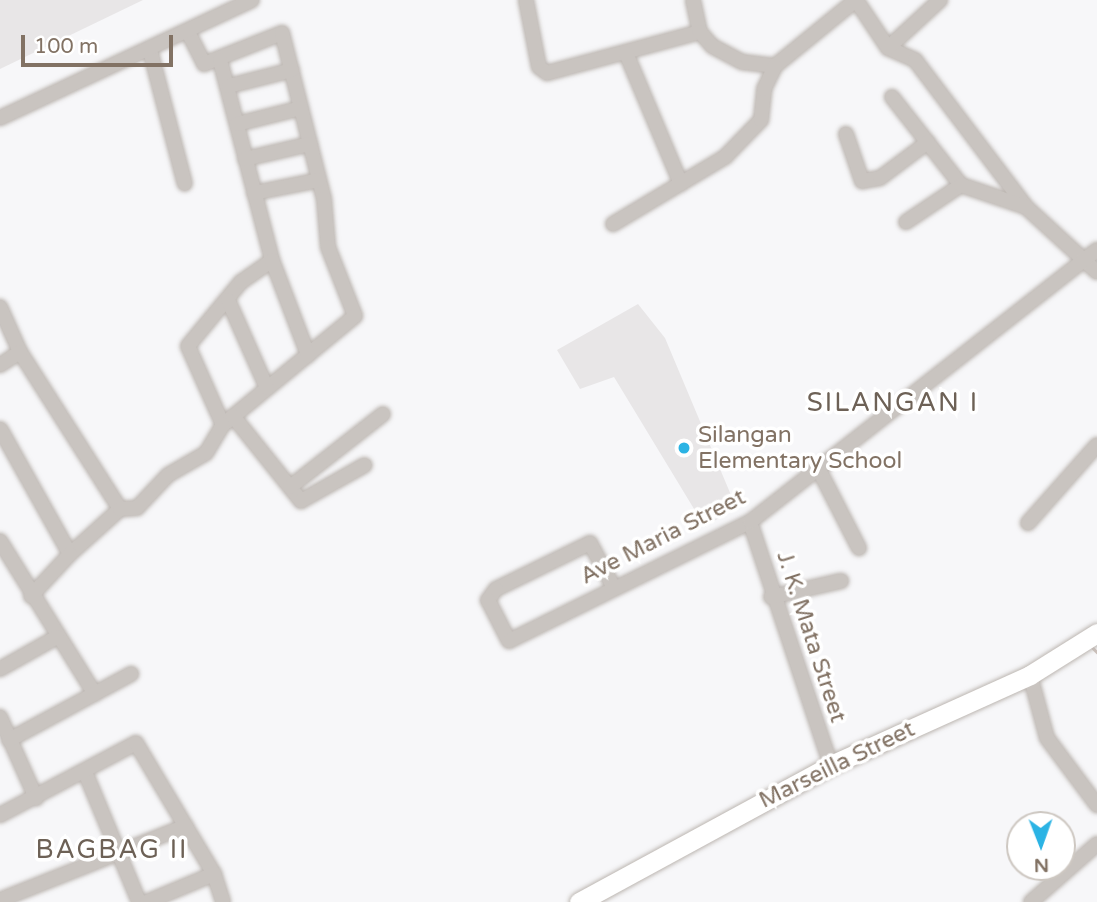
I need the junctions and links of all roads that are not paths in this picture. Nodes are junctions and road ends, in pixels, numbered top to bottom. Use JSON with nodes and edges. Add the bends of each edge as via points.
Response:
{"nodes":[{"id":1,"x":251,"y":0,"type":"edge"},
{"id":2,"x":526,"y":0,"type":"edge"},
{"id":3,"x":693,"y":0,"type":"edge"},
{"id":4,"x":856,"y":0,"type":"edge"},
{"id":5,"x":940,"y":0,"type":"edge"},
{"id":6,"x":188,"y":32,"type":"junction"},
{"id":7,"x":700,"y":32,"type":"junction"},
{"id":8,"x":888,"y":48,"type":"junction"},
{"id":9,"x":150,"y":50,"type":"junction"},
{"id":10,"x":626,"y":53,"type":"junction"},
{"id":11,"x":220,"y":60,"type":"junction"},
{"id":12,"x":775,"y":66,"type":"junction"},
{"id":13,"x":292,"y":70,"type":"junction"},
{"id":14,"x":229,"y":86,"type":"junction"},
{"id":15,"x":892,"y":97,"type":"dead end"},
{"id":16,"x":301,"y":108,"type":"junction"},
{"id":17,"x":0,"y":118,"type":"edge"},
{"id":18,"x":237,"y":124,"type":"junction"},
{"id":19,"x":846,"y":134,"type":"dead end"},
{"id":20,"x":928,"y":142,"type":"junction"},
{"id":21,"x":310,"y":145,"type":"junction"},
{"id":22,"x":245,"y":159,"type":"junction"},
{"id":23,"x":319,"y":180,"type":"junction"},
{"id":24,"x":184,"y":184,"type":"dead end"},
{"id":25,"x":681,"y":184,"type":"junction"},
{"id":26,"x":961,"y":185,"type":"junction"},
{"id":27,"x":254,"y":193,"type":"junction"},
{"id":28,"x":1026,"y":207,"type":"junction"},
{"id":29,"x":906,"y":222,"type":"dead end"},
{"id":30,"x":613,"y":224,"type":"dead end"},
{"id":31,"x":1097,"y":250,"type":"edge"},
{"id":32,"x":272,"y":260,"type":"junction"},
{"id":33,"x":1085,"y":261,"type":"junction"},
{"id":34,"x":1097,"y":272,"type":"edge"},
{"id":35,"x":228,"y":300,"type":"junction"},
{"id":36,"x":0,"y":307,"type":"edge"},
{"id":37,"x":20,"y":352,"type":"junction"},
{"id":38,"x":309,"y":355,"type":"junction"},
{"id":39,"x":0,"y":365,"type":"edge"},
{"id":40,"x":267,"y":388,"type":"junction"},
{"id":41,"x":383,"y":414,"type":"dead end"},
{"id":42,"x":228,"y":421,"type":"junction"},
{"id":43,"x":0,"y":429,"type":"edge"},
{"id":44,"x":1097,"y":445,"type":"edge"},
{"id":45,"x":365,"y":466,"type":"dead end"},
{"id":46,"x":818,"y":468,"type":"junction"},
{"id":47,"x":290,"y":487,"type":"junction"},
{"id":48,"x":120,"y":509,"type":"junction"},
{"id":49,"x":750,"y":522,"type":"junction"},
{"id":50,"x":1027,"y":523,"type":"dead end"},
{"id":51,"x":0,"y":541,"type":"edge"},
{"id":52,"x":859,"y":548,"type":"dead end"},
{"id":53,"x":70,"y":554,"type":"junction"},
{"id":54,"x":841,"y":581,"type":"dead end"},
{"id":55,"x":614,"y":588,"type":"junction"},
{"id":56,"x":31,"y":596,"type":"junction"},
{"id":57,"x":771,"y":597,"type":"junction"},
{"id":58,"x":1097,"y":633,"type":"edge"},
{"id":59,"x":57,"y":637,"type":"junction"},
{"id":60,"x":0,"y":669,"type":"edge"},
{"id":61,"x":131,"y":674,"type":"dead end"},
{"id":62,"x":1030,"y":675,"type":"junction"},
{"id":63,"x":95,"y":694,"type":"junction"},
{"id":64,"x":0,"y":717,"type":"edge"},
{"id":65,"x":9,"y":740,"type":"junction"},
{"id":66,"x":831,"y":765,"type":"junction"},
{"id":67,"x":85,"y":772,"type":"junction"},
{"id":68,"x":36,"y":798,"type":"junction"},
{"id":69,"x":1097,"y":805,"type":"edge"},
{"id":70,"x":0,"y":815,"type":"edge"},
{"id":71,"x":186,"y":826,"type":"junction"},
{"id":72,"x":1097,"y":844,"type":"edge"},
{"id":73,"x":119,"y":854,"type":"junction"},
{"id":74,"x":214,"y":874,"type":"junction"},
{"id":75,"x":0,"y":900,"type":"edge"},
{"id":76,"x":139,"y":902,"type":"edge"},
{"id":77,"x":147,"y":902,"type":"edge"},
{"id":78,"x":223,"y":902,"type":"edge"},
{"id":79,"x":579,"y":902,"type":"edge"},
{"id":80,"x":1031,"y":902,"type":"edge"}],
"edges":[{"from":1,"to":6,"type":"street"},
{"from":2,"to":10,"type":"street","via":[[543,72]]},
{"from":3,"to":7,"type":"street"},
{"from":4,"to":8,"type":"street"},
{"from":4,"to":12,"type":"street"},
{"from":5,"to":8,"type":"street"},
{"from":6,"to":9,"type":"street"},
{"from":6,"to":11,"type":"street","via":[[204,64]]},
{"from":7,"to":10,"type":"street"},
{"from":7,"to":12,"type":"street","via":[[742,62]]},
{"from":8,"to":28,"type":"street","via":[[915,60]]},
{"from":9,"to":17,"type":"street"},
{"from":9,"to":24,"type":"street"},
{"from":10,"to":25,"type":"street"},
{"from":11,"to":13,"type":"street","via":[[282,33]]},
{"from":11,"to":14,"type":"street"},
{"from":12,"to":25,"type":"street","via":[[764,89],[761,120],[725,157]]},
{"from":13,"to":14,"type":"street"},
{"from":13,"to":16,"type":"street"},
{"from":14,"to":18,"type":"street"},
{"from":15,"to":20,"type":"street"},
{"from":16,"to":18,"type":"street"},
{"from":16,"to":21,"type":"street"},
{"from":18,"to":22,"type":"street"},
{"from":19,"to":20,"type":"street","via":[[862,181],[880,178]]},
{"from":20,"to":26,"type":"street"},
{"from":21,"to":22,"type":"street"},
{"from":21,"to":23,"type":"street"},
{"from":22,"to":27,"type":"street"},
{"from":23,"to":27,"type":"street"},
{"from":23,"to":38,"type":"street","via":[[328,247],[355,316]]},
{"from":25,"to":30,"type":"street"},
{"from":26,"to":28,"type":"street"},
{"from":26,"to":29,"type":"street"},
{"from":27,"to":32,"type":"street"},
{"from":28,"to":33,"type":"street"},
{"from":31,"to":33,"type":"street","name":"Ave Maria Street"},
{"from":32,"to":35,"type":"street"},
{"from":32,"to":38,"type":"street"},
{"from":33,"to":34,"type":"street"},
{"from":33,"to":46,"type":"street","name":"Ave Maria Street"},
{"from":35,"to":40,"type":"street"},
{"from":35,"to":42,"type":"street","via":[[188,346]]},
{"from":36,"to":37,"type":"street"},
{"from":37,"to":39,"type":"street"},
{"from":37,"to":48,"type":"street"},
{"from":38,"to":40,"type":"street"},
{"from":40,"to":42,"type":"street"},
{"from":41,"to":47,"type":"street"},
{"from":42,"to":47,"type":"street"},
{"from":42,"to":48,"type":"street","via":[[206,453],[168,475],[137,508]]},
{"from":43,"to":53,"type":"street"},
{"from":44,"to":50,"type":"street"},
{"from":45,"to":47,"type":"street","via":[[306,502]]},
{"from":46,"to":49,"type":"street","name":"Ave Maria Street"},
{"from":46,"to":52,"type":"street"},
{"from":48,"to":53,"type":"street"},
{"from":49,"to":55,"type":"street","name":"Ave Maria Street"},
{"from":49,"to":57,"type":"street","name":"J. K. Mata Street"},
{"from":51,"to":56,"type":"street"},
{"from":53,"to":56,"type":"street"},
{"from":54,"to":57,"type":"street"},
{"from":55,"to":55,"type":"street","name":"Ave Maria Street","via":[[509,641],[488,600],[496,590],[590,543]]},
{"from":56,"to":59,"type":"street"},
{"from":57,"to":66,"type":"street","name":"J. K. Mata Street"},
{"from":58,"to":62,"type":"main road","name":"Marseilla Street"},
{"from":59,"to":60,"type":"street"},
{"from":59,"to":63,"type":"street"},
{"from":61,"to":63,"type":"street"},
{"from":62,"to":66,"type":"main road","name":"Marseilla Street"},
{"from":62,"to":69,"type":"street","via":[[1046,738]]},
{"from":63,"to":65,"type":"street"},
{"from":64,"to":65,"type":"street"},
{"from":65,"to":68,"type":"street"},
{"from":66,"to":79,"type":"main road","name":"Marseilla Street"},
{"from":67,"to":68,"type":"street"},
{"from":67,"to":71,"type":"street","via":[[136,743]]},
{"from":67,"to":73,"type":"street"},
{"from":68,"to":70,"type":"street"},
{"from":71,"to":73,"type":"street"},
{"from":71,"to":74,"type":"street"},
{"from":72,"to":80,"type":"street"},
{"from":73,"to":75,"type":"street"},
{"from":73,"to":76,"type":"street"},
{"from":74,"to":77,"type":"street"},
{"from":74,"to":78,"type":"street"}]}
